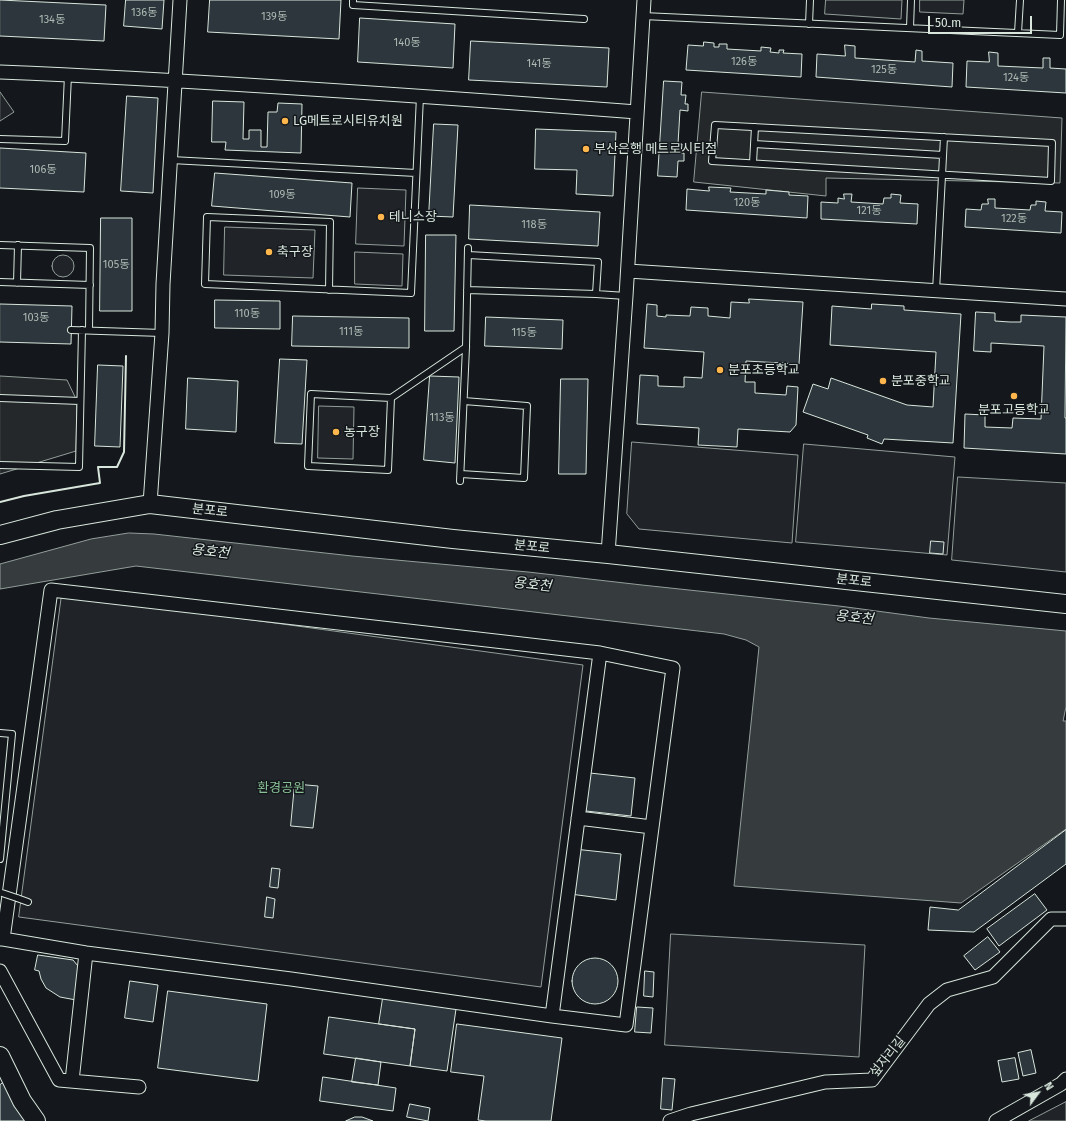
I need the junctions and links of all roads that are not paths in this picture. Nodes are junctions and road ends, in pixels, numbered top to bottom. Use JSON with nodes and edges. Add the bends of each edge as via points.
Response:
{"nodes":[{"id":1,"x":180,"y":0,"type":"edge"},
{"id":2,"x":353,"y":0,"type":"edge"},
{"id":3,"x":644,"y":0,"type":"edge"},
{"id":4,"x":810,"y":0,"type":"edge"},
{"id":5,"x":911,"y":0,"type":"edge"},
{"id":6,"x":1020,"y":0,"type":"edge"},
{"id":7,"x":1061,"y":0,"type":"edge"},
{"id":8,"x":643,"y":16,"type":"junction"},
{"id":9,"x":584,"y":18,"type":"dead end"},
{"id":10,"x":809,"y":24,"type":"junction"},
{"id":11,"x":910,"y":28,"type":"junction"},
{"id":12,"x":1018,"y":33,"type":"junction"},
{"id":13,"x":0,"y":72,"type":"edge"},
{"id":14,"x":68,"y":75,"type":"junction"},
{"id":15,"x":176,"y":81,"type":"junction"},
{"id":16,"x":420,"y":96,"type":"junction"},
{"id":17,"x":637,"y":112,"type":"junction"},
{"id":18,"x":755,"y":127,"type":"junction"},
{"id":19,"x":944,"y":137,"type":"junction"},
{"id":20,"x":0,"y":139,"type":"edge"},
{"id":21,"x":754,"y":144,"type":"junction"},
{"id":22,"x":943,"y":155,"type":"junction"},
{"id":23,"x":171,"y":160,"type":"junction"},
{"id":24,"x":753,"y":163,"type":"junction"},
{"id":25,"x":416,"y":173,"type":"junction"},
{"id":26,"x":942,"y":175,"type":"junction"},
{"id":27,"x":0,"y":245,"type":"edge"},
{"id":28,"x":18,"y":245,"type":"junction"},
{"id":29,"x":468,"y":248,"type":"dead end"},
{"id":30,"x":468,"y":255,"type":"junction"},
{"id":31,"x":628,"y":271,"type":"junction"},
{"id":32,"x":0,"y":282,"type":"edge"},
{"id":33,"x":17,"y":283,"type":"junction"},
{"id":34,"x":90,"y":285,"type":"junction"},
{"id":35,"x":329,"y":290,"type":"junction"},
{"id":36,"x":468,"y":290,"type":"junction"},
{"id":37,"x":936,"y":291,"type":"junction"},
{"id":38,"x":596,"y":294,"type":"junction"},
{"id":39,"x":626,"y":296,"type":"junction"},
{"id":40,"x":1066,"y":299,"type":"edge"},
{"id":41,"x":71,"y":330,"type":"dead end"},
{"id":42,"x":82,"y":330,"type":"junction"},
{"id":43,"x":89,"y":330,"type":"junction"},
{"id":44,"x":162,"y":333,"type":"junction"},
{"id":45,"x":466,"y":347,"type":"junction"},
{"id":46,"x":0,"y":398,"type":"edge"},
{"id":47,"x":391,"y":398,"type":"junction"},
{"id":48,"x":80,"y":401,"type":"junction"},
{"id":49,"x":464,"y":401,"type":"junction"},
{"id":50,"x":0,"y":465,"type":"edge"},
{"id":51,"x":461,"y":474,"type":"junction"},
{"id":52,"x":460,"y":481,"type":"dead end"},
{"id":53,"x":150,"y":504,"type":"junction"},
{"id":54,"x":0,"y":535,"type":"edge"},
{"id":55,"x":608,"y":554,"type":"junction"},
{"id":56,"x":1066,"y":604,"type":"edge"},
{"id":57,"x":600,"y":653,"type":"junction"},
{"id":58,"x":0,"y":733,"type":"edge"},
{"id":59,"x":578,"y":818,"type":"junction"},
{"id":60,"x":652,"y":827,"type":"junction"},
{"id":61,"x":0,"y":859,"type":"edge"},
{"id":62,"x":1,"y":892,"type":"edge"},
{"id":63,"x":28,"y":902,"type":"dead end"},
{"id":64,"x":1066,"y":919,"type":"edge"},
{"id":65,"x":1,"y":939,"type":"edge"},
{"id":66,"x":86,"y":953,"type":"junction"},
{"id":67,"x":0,"y":971,"type":"edge"},
{"id":68,"x":552,"y":1016,"type":"junction"},
{"id":69,"x":0,"y":1056,"type":"edge"},
{"id":70,"x":5,"y":1078,"type":"edge"},
{"id":71,"x":1066,"y":1080,"type":"edge"},
{"id":72,"x":72,"y":1081,"type":"junction"},
{"id":73,"x":139,"y":1087,"type":"dead end"},
{"id":74,"x":36,"y":1121,"type":"edge"},
{"id":75,"x":670,"y":1121,"type":"edge"},
{"id":76,"x":996,"y":1121,"type":"edge"}],
"edges":[{"from":1,"to":15,"type":"street"},
{"from":2,"to":9,"type":"lane","via":[[353,5]]},
{"from":3,"to":8,"type":"street"},
{"from":4,"to":10,"type":"lane"},
{"from":5,"to":11,"type":"lane"},
{"from":6,"to":12,"type":"lane"},
{"from":7,"to":12,"type":"lane","via":[[1060,35]]},
{"from":8,"to":10,"type":"lane"},
{"from":8,"to":17,"type":"street"},
{"from":10,"to":11,"type":"lane"},
{"from":11,"to":12,"type":"lane"},
{"from":13,"to":14,"type":"street"},
{"from":14,"to":15,"type":"street"},
{"from":14,"to":20,"type":"lane","via":[[65,141]]},
{"from":15,"to":16,"type":"street"},
{"from":15,"to":23,"type":"street"},
{"from":16,"to":17,"type":"street"},
{"from":16,"to":25,"type":"lane"},
{"from":17,"to":31,"type":"street"},
{"from":18,"to":19,"type":"lane"},
{"from":18,"to":21,"type":"lane"},
{"from":18,"to":24,"type":"lane","via":[[715,125],[712,161]]},
{"from":19,"to":22,"type":"lane"},
{"from":19,"to":26,"type":"lane","via":[[1052,143],[1052,181]]},
{"from":21,"to":22,"type":"lane"},
{"from":21,"to":24,"type":"lane"},
{"from":22,"to":26,"type":"lane"},
{"from":23,"to":25,"type":"lane"},
{"from":23,"to":44,"type":"street","via":[[162,284]]},
{"from":24,"to":26,"type":"lane"},
{"from":25,"to":35,"type":"lane","via":[[411,293]]},
{"from":26,"to":37,"type":"lane"},
{"from":27,"to":28,"type":"lane"},
{"from":28,"to":33,"type":"lane"},
{"from":28,"to":34,"type":"lane","via":[[90,248]]},
{"from":29,"to":30,"type":"lane"},
{"from":30,"to":36,"type":"lane"},
{"from":30,"to":38,"type":"lane","via":[[598,262]]},
{"from":31,"to":37,"type":"street"},
{"from":31,"to":39,"type":"street"},
{"from":32,"to":33,"type":"lane"},
{"from":33,"to":34,"type":"lane"},
{"from":34,"to":43,"type":"lane"},
{"from":35,"to":35,"type":"lane","via":[[205,284],[207,217],[330,222]]},
{"from":36,"to":38,"type":"lane"},
{"from":36,"to":45,"type":"lane"},
{"from":37,"to":40,"type":"street"},
{"from":38,"to":39,"type":"lane"},
{"from":39,"to":55,"type":"street"},
{"from":41,"to":42,"type":"lane"},
{"from":42,"to":43,"type":"lane"},
{"from":42,"to":48,"type":"lane"},
{"from":43,"to":44,"type":"lane"},
{"from":44,"to":53,"type":"street"},
{"from":45,"to":47,"type":"lane"},
{"from":45,"to":49,"type":"lane"},
{"from":46,"to":48,"type":"lane"},
{"from":47,"to":47,"type":"lane","via":[[388,470],[308,466],[311,394]]},
{"from":48,"to":50,"type":"lane","via":[[79,467]]},
{"from":49,"to":51,"type":"lane"},
{"from":49,"to":51,"type":"lane","via":[[527,406],[524,478]]},
{"from":51,"to":52,"type":"lane"},
{"from":53,"to":54,"type":"main road","name":"분포로","via":[[57,520]]},
{"from":53,"to":55,"type":"main road","name":"분포로"},
{"from":55,"to":56,"type":"main road","name":"분포로"},
{"from":57,"to":59,"type":"street"},
{"from":57,"to":60,"type":"street","via":[[672,668]]},
{"from":57,"to":65,"type":"street","via":[[52,590]]},
{"from":58,"to":61,"type":"lane","via":[[12,734]]},
{"from":59,"to":60,"type":"street"},
{"from":59,"to":68,"type":"street"},
{"from":60,"to":68,"type":"street","via":[[626,1025]]},
{"from":62,"to":63,"type":"lane","bridge":true},
{"from":64,"to":75,"type":"street","name":"섶자리길","via":[[1051,919],[992,977],[946,990],[929,1004],[872,1080],[824,1082]]},
{"from":65,"to":66,"type":"street"},
{"from":66,"to":68,"type":"street"},
{"from":66,"to":72,"type":"street"},
{"from":67,"to":72,"type":"street","via":[[59,1080]]},
{"from":69,"to":70,"type":"main road"},
{"from":70,"to":74,"type":"main road"},
{"from":71,"to":76,"type":"street"},
{"from":72,"to":73,"type":"street"}]}
